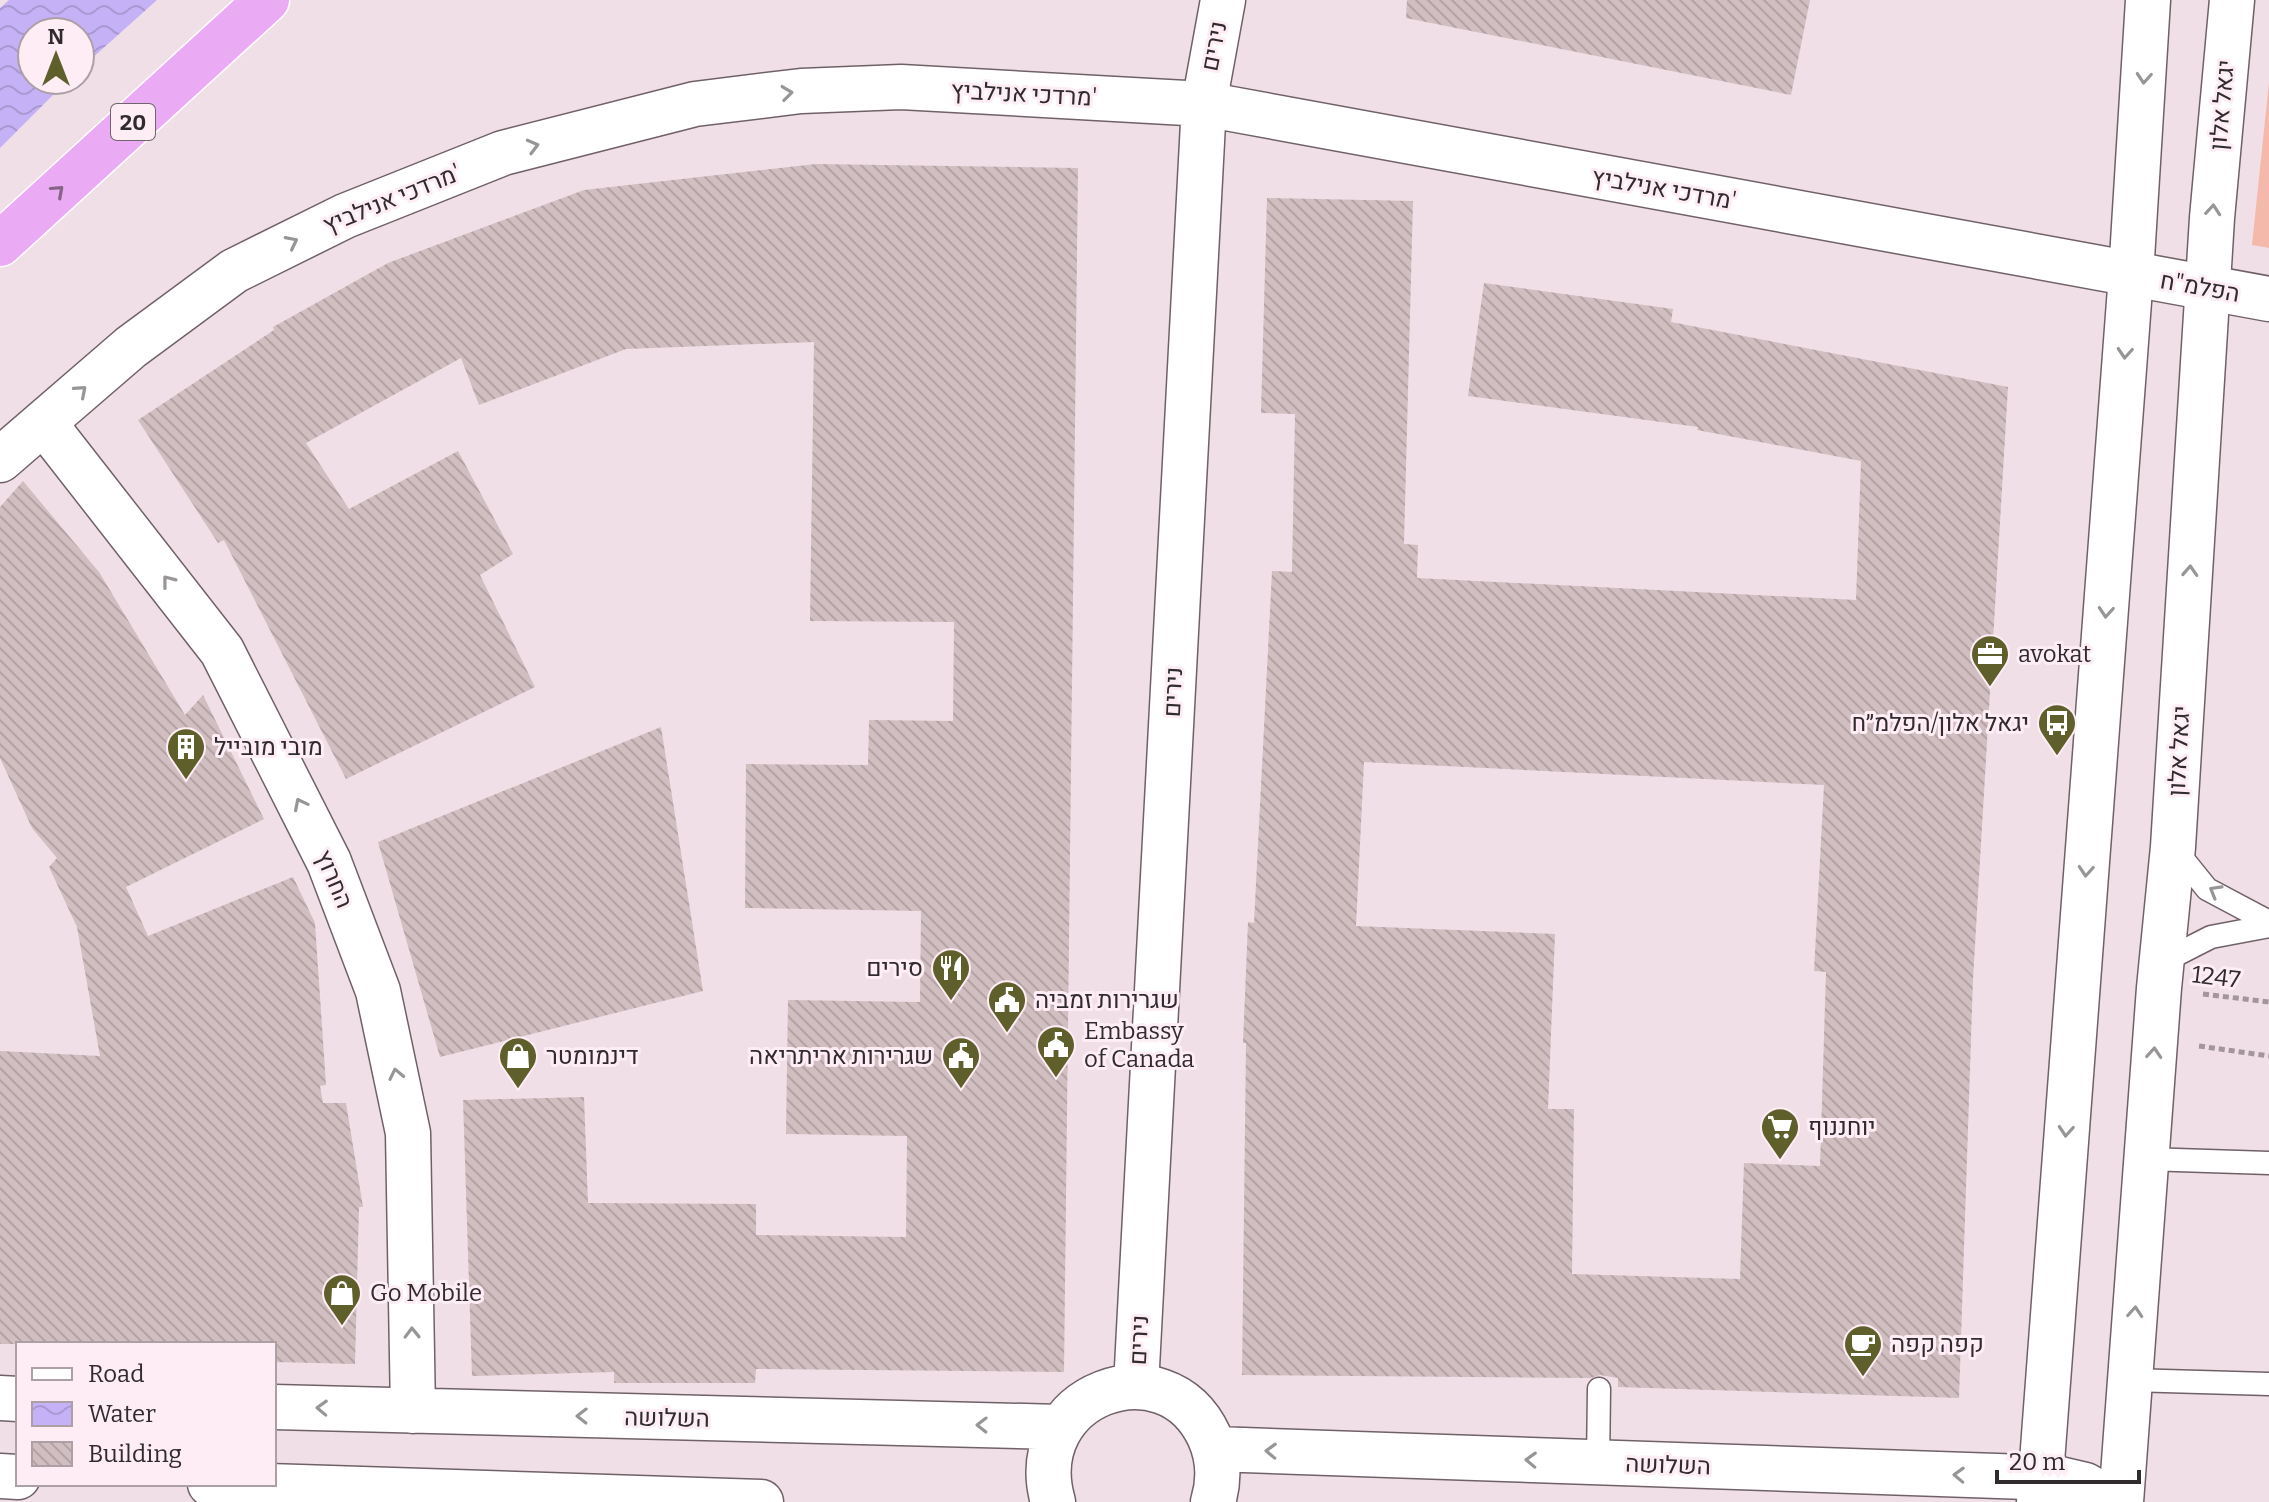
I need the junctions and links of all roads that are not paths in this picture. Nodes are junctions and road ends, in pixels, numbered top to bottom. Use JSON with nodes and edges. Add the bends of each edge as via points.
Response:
{"nodes":[{"id":1,"x":267,"y":0,"type":"edge"},
{"id":2,"x":1223,"y":0,"type":"edge"},
{"id":3,"x":2148,"y":0,"type":"edge"},
{"id":4,"x":2232,"y":0,"type":"edge"},
{"id":5,"x":1204,"y":104,"type":"junction"},
{"id":6,"x":0,"y":244,"type":"edge"},
{"id":7,"x":2131,"y":275,"type":"junction"},
{"id":8,"x":2207,"y":288,"type":"junction"},
{"id":9,"x":2269,"y":299,"type":"edge"},
{"id":10,"x":44,"y":423,"type":"junction"},
{"id":11,"x":0,"y":460,"type":"edge"},
{"id":12,"x":2173,"y":847,"type":"junction"},
{"id":13,"x":2269,"y":924,"type":"edge"},
{"id":14,"x":2160,"y":975,"type":"junction"},
{"id":15,"x":2146,"y":1159,"type":"junction"},
{"id":16,"x":2269,"y":1163,"type":"edge"},
{"id":17,"x":2130,"y":1380,"type":"junction"},
{"id":18,"x":2269,"y":1384,"type":"edge"},
{"id":19,"x":1136,"y":1386,"type":"junction"},
{"id":20,"x":1599,"y":1389,"type":"dead end"},
{"id":21,"x":276,"y":1407,"type":"edge"},
{"id":22,"x":413,"y":1411,"type":"junction"},
{"id":23,"x":1060,"y":1427,"type":"junction"},
{"id":24,"x":1215,"y":1449,"type":"junction"},
{"id":25,"x":1598,"y":1463,"type":"junction"},
{"id":26,"x":271,"y":1486,"type":"edge"},
{"id":27,"x":2039,"y":1490,"type":"edge"},
{"id":28,"x":761,"y":1502,"type":"edge"},
{"id":29,"x":1053,"y":1502,"type":"edge"},
{"id":30,"x":1213,"y":1502,"type":"edge"},
{"id":31,"x":2118,"y":1502,"type":"edge"}],
"edges":[{"from":6,"to":1,"type":"highway","number":"20","one_way":true},
{"from":2,"to":5,"type":"street","name":"נירים"},
{"from":3,"to":7,"type":"street","one_way":true},
{"from":8,"to":4,"type":"street","name":"יגאל אלון","one_way":true},
{"from":5,"to":7,"type":"street","name":"מרדכי אנילביץ'"},
{"from":10,"to":5,"type":"street","name":"מרדכי אנילביץ'","one_way":true,"via":[[131,347],[234,271],[345,216],[503,153],[695,104],[801,91],[901,87]]},
{"from":5,"to":19,"type":"street","name":"נירים"},
{"from":7,"to":8,"type":"street","name":"הפלמ\"ח"},
{"from":7,"to":27,"type":"street","one_way":true},
{"from":8,"to":9,"type":"street","name":"הפלמ\"ח"},
{"from":12,"to":8,"type":"street","name":"יגאל אלון","one_way":true},
{"from":10,"to":11,"type":"street","name":"מרדכי אנילביץ'"},
{"from":22,"to":10,"type":"street","name":"החרוץ","one_way":true,"via":[[408,1133],[378,991],[329,862],[222,651]]},
{"from":13,"to":12,"type":"lane","one_way":true,"via":[[2207,889]]},
{"from":12,"to":14,"type":"street","name":"יגאל אלון"},
{"from":13,"to":14,"type":"lane","via":[[2211,937]]},
{"from":15,"to":14,"type":"street","name":"יגאל אלון","one_way":true},
{"from":15,"to":16,"type":"lane"},
{"from":17,"to":15,"type":"street","name":"יגאל אלון","one_way":true},
{"from":17,"to":18,"type":"lane"},
{"from":17,"to":31,"type":"street","name":"יגאל אלון"},
{"from":19,"to":23,"type":"street","via":[[1093,1397]]},
{"from":19,"to":24,"type":"street","via":[[1186,1405],[1204,1424]]},
{"from":20,"to":25,"type":"lane"},
{"from":22,"to":21,"type":"street","name":"השלושה","one_way":true},
{"from":23,"to":22,"type":"street","name":"השלושה","one_way":true},
{"from":23,"to":29,"type":"street","via":[[1048,1453]]},
{"from":25,"to":24,"type":"street","name":"השלושה","one_way":true},
{"from":24,"to":30,"type":"street","via":[[1218,1487]]},
{"from":27,"to":25,"type":"street","name":"השלושה","one_way":true},
{"from":26,"to":28,"type":"street"},
{"from":27,"to":31,"type":"street","name":"השלושה","via":[[2085,1485]]}]}
